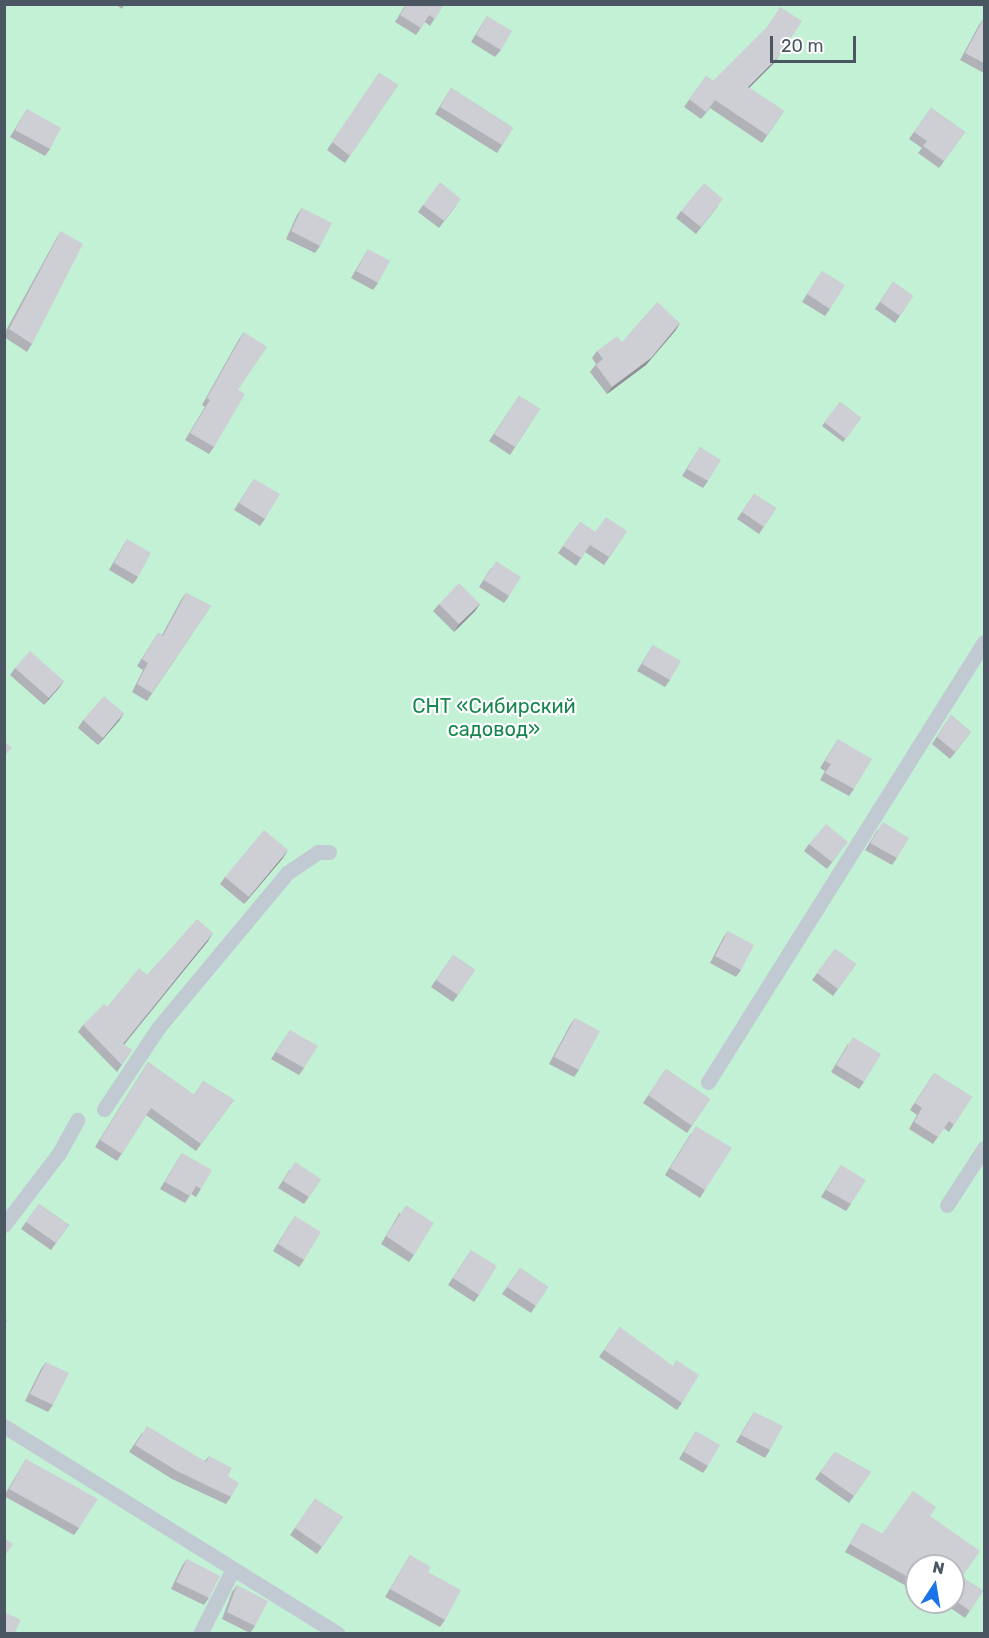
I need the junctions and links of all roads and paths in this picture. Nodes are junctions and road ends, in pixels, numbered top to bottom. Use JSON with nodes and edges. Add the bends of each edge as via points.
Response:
{"nodes":[{"id":1,"x":984,"y":642,"type":"edge"},
{"id":2,"x":329,"y":852,"type":"dead end"},
{"id":3,"x":708,"y":1082,"type":"dead end"},
{"id":4,"x":104,"y":1109,"type":"dead end"},
{"id":5,"x":77,"y":1120,"type":"dead end"},
{"id":6,"x":984,"y":1149,"type":"edge"},
{"id":7,"x":947,"y":1205,"type":"dead end"},
{"id":8,"x":4,"y":1225,"type":"edge"},
{"id":9,"x":4,"y":1426,"type":"edge"},
{"id":10,"x":233,"y":1569,"type":"junction"},
{"id":11,"x":200,"y":1634,"type":"edge"},
{"id":12,"x":338,"y":1634,"type":"edge"}],
"edges":[{"from":1,"to":3,"type":"lane"},
{"from":2,"to":4,"type":"lane","via":[[318,852],[287,873],[158,1028]]},
{"from":5,"to":8,"type":"lane","via":[[58,1153]]},
{"from":6,"to":7,"type":"lane"},
{"from":9,"to":10,"type":"lane"},
{"from":10,"to":11,"type":"lane"},
{"from":10,"to":12,"type":"lane"}]}
